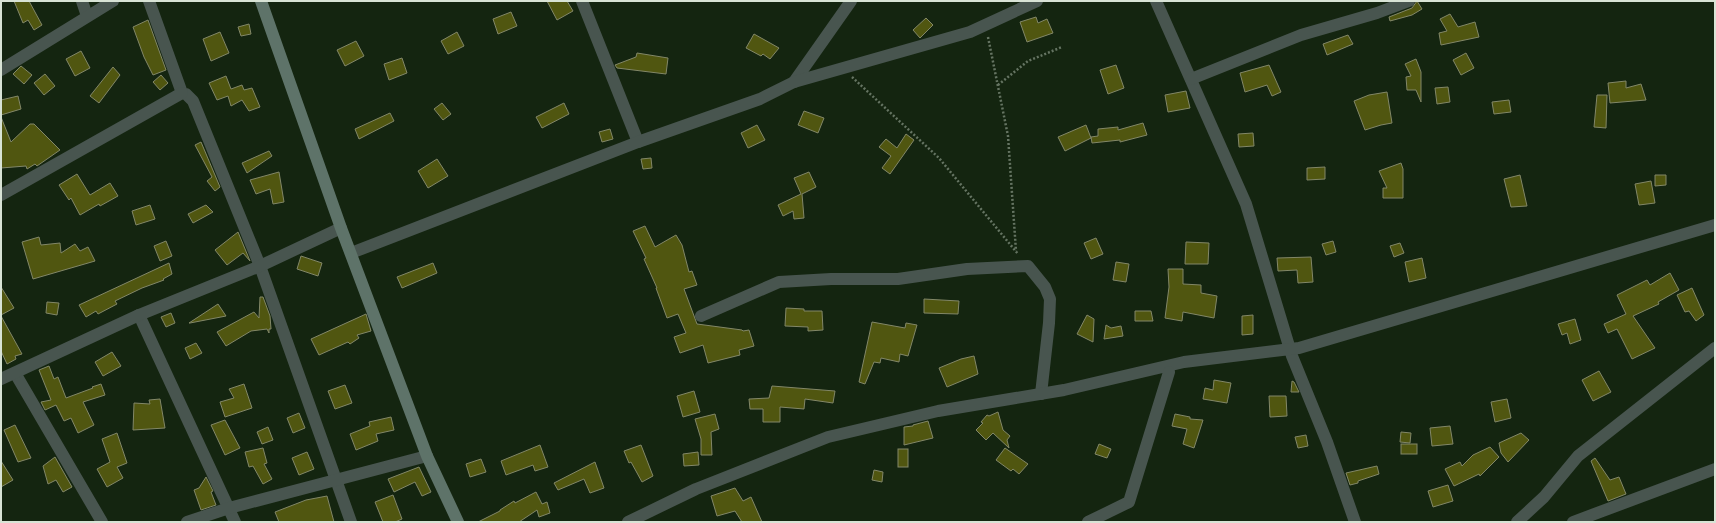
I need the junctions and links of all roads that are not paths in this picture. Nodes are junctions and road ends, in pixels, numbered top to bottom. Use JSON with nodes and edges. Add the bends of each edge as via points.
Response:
{"nodes":[{"id":1,"x":82,"y":1,"type":"edge"},
{"id":2,"x":113,"y":1,"type":"edge"},
{"id":3,"x":149,"y":1,"type":"edge"},
{"id":4,"x":262,"y":1,"type":"edge"},
{"id":5,"x":582,"y":1,"type":"edge"},
{"id":6,"x":851,"y":1,"type":"edge"},
{"id":7,"x":1156,"y":1,"type":"edge"},
{"id":8,"x":1409,"y":1,"type":"edge"},
{"id":9,"x":1033,"y":2,"type":"edge"},
{"id":10,"x":87,"y":16,"type":"junction"},
{"id":11,"x":1,"y":70,"type":"edge"},
{"id":12,"x":1191,"y":79,"type":"junction"},
{"id":13,"x":794,"y":82,"type":"junction"},
{"id":14,"x":182,"y":93,"type":"junction"},
{"id":15,"x":638,"y":142,"type":"junction"},
{"id":16,"x":1,"y":195,"type":"edge"},
{"id":17,"x":1715,"y":225,"type":"edge"},
{"id":18,"x":341,"y":228,"type":"junction"},
{"id":19,"x":351,"y":253,"type":"junction"},
{"id":20,"x":260,"y":266,"type":"junction"},
{"id":21,"x":139,"y":314,"type":"junction"},
{"id":22,"x":701,"y":316,"type":"dead end"},
{"id":23,"x":1715,"y":348,"type":"edge"},
{"id":24,"x":1290,"y":350,"type":"junction"},
{"id":25,"x":1169,"y":372,"type":"dead end"},
{"id":26,"x":15,"y":373,"type":"junction"},
{"id":27,"x":1,"y":379,"type":"edge"},
{"id":28,"x":1041,"y":394,"type":"junction"},
{"id":29,"x":427,"y":456,"type":"junction"},
{"id":30,"x":1715,"y":469,"type":"edge"},
{"id":31,"x":337,"y":481,"type":"junction"},
{"id":32,"x":229,"y":508,"type":"junction"},
{"id":33,"x":102,"y":522,"type":"edge"},
{"id":34,"x":187,"y":522,"type":"edge"},
{"id":35,"x":235,"y":522,"type":"edge"},
{"id":36,"x":351,"y":522,"type":"edge"},
{"id":37,"x":458,"y":522,"type":"edge"},
{"id":38,"x":628,"y":522,"type":"edge"},
{"id":39,"x":1088,"y":522,"type":"edge"},
{"id":40,"x":1355,"y":522,"type":"edge"},
{"id":41,"x":1517,"y":522,"type":"edge"},
{"id":42,"x":1573,"y":522,"type":"edge"}],
"edges":[{"from":1,"to":10,"type":"street"},
{"from":2,"to":10,"type":"street"},
{"from":3,"to":14,"type":"street"},
{"from":4,"to":18,"type":"street"},
{"from":5,"to":15,"type":"street"},
{"from":6,"to":13,"type":"street"},
{"from":7,"to":12,"type":"street"},
{"from":8,"to":12,"type":"street","via":[[1377,14],[1301,35]]},
{"from":9,"to":13,"type":"street","via":[[970,32]]},
{"from":10,"to":11,"type":"street"},
{"from":12,"to":24,"type":"street","via":[[1246,204]]},
{"from":13,"to":15,"type":"street","via":[[760,99]]},
{"from":14,"to":16,"type":"street"},
{"from":14,"to":20,"type":"street","via":[[193,101]]},
{"from":15,"to":19,"type":"street"},
{"from":17,"to":24,"type":"street"},
{"from":18,"to":19,"type":"street"},
{"from":18,"to":20,"type":"street"},
{"from":19,"to":29,"type":"street"},
{"from":20,"to":21,"type":"street"},
{"from":20,"to":31,"type":"street"},
{"from":21,"to":26,"type":"street"},
{"from":21,"to":32,"type":"street"},
{"from":22,"to":28,"type":"street","via":[[779,282],[898,280],[967,268],[1028,266],[1045,287],[1050,299]]},
{"from":23,"to":41,"type":"street","via":[[1578,456],[1544,497]]},
{"from":24,"to":28,"type":"street","via":[[1184,362]]},
{"from":24,"to":40,"type":"street","via":[[1327,442]]},
{"from":25,"to":39,"type":"street","via":[[1129,502]]},
{"from":26,"to":27,"type":"street"},
{"from":26,"to":33,"type":"street"},
{"from":28,"to":38,"type":"street","via":[[938,411],[828,437],[696,489]]},
{"from":29,"to":31,"type":"street"},
{"from":29,"to":37,"type":"street"},
{"from":30,"to":42,"type":"street"},
{"from":31,"to":32,"type":"street"},
{"from":31,"to":36,"type":"street"},
{"from":32,"to":34,"type":"street"},
{"from":32,"to":35,"type":"street"}]}
